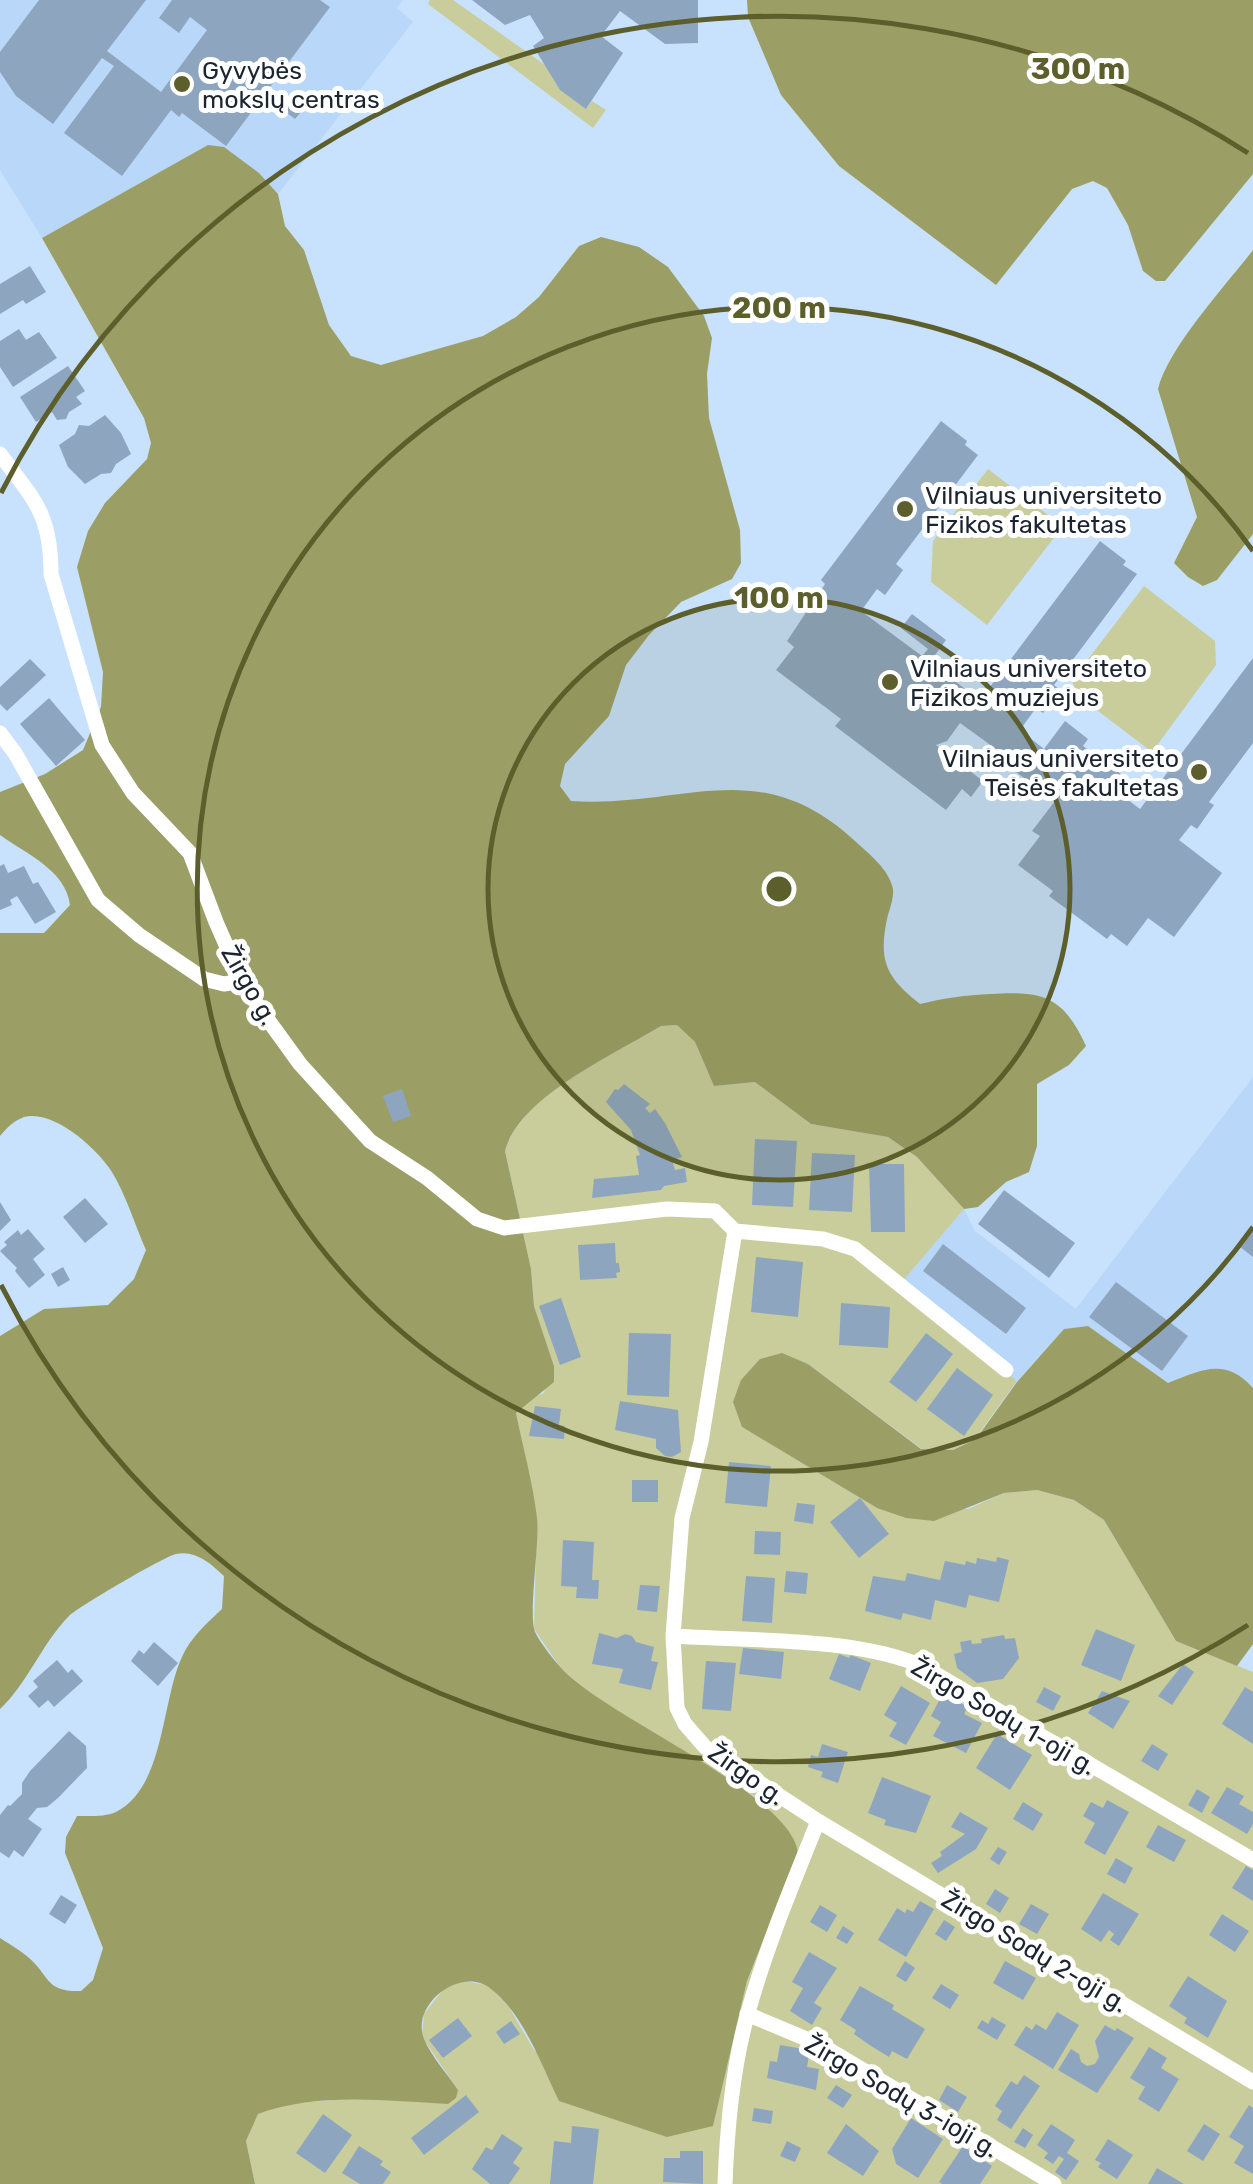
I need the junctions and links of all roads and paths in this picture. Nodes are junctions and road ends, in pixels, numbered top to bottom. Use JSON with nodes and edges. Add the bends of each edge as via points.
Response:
{"nodes":[{"id":1,"x":0,"y":454,"type":"edge"},
{"id":2,"x":0,"y":733,"type":"edge"},
{"id":3,"x":242,"y":981,"type":"junction"},
{"id":4,"x":736,"y":1230,"type":"junction"},
{"id":5,"x":1006,"y":1370,"type":"dead end"},
{"id":6,"x":673,"y":1636,"type":"junction"},
{"id":7,"x":818,"y":1821,"type":"junction"},
{"id":8,"x":1253,"y":1860,"type":"edge"},
{"id":9,"x":747,"y":2014,"type":"junction"},
{"id":10,"x":1253,"y":2082,"type":"edge"},
{"id":11,"x":725,"y":2184,"type":"edge"},
{"id":12,"x":1054,"y":2184,"type":"edge"}],
"edges":[{"from":1,"to":3,"type":"street","name":"Žirgo g.","via":[[44,513],[51,574],[102,745],[133,793],[190,852]]},
{"from":2,"to":3,"type":"street","via":[[98,900],[204,978]]},
{"from":3,"to":4,"type":"street","name":"Žirgo g.","via":[[300,1064],[370,1140],[477,1218],[504,1228],[667,1209],[715,1211]]},
{"from":4,"to":5,"type":"street","name":"Žirgo g.","via":[[855,1249]]},
{"from":4,"to":6,"type":"street","name":"Žirgo g.","via":[[682,1518]]},
{"from":6,"to":7,"type":"street","name":"Žirgo g.","via":[[677,1708],[685,1724],[738,1772]]},
{"from":6,"to":8,"type":"street","name":"Žirgo Sodų 1-oji g.","via":[[898,1655]]},
{"from":7,"to":9,"type":"street"},
{"from":7,"to":10,"type":"street","name":"Žirgo Sodų 2-oji g."},
{"from":9,"to":11,"type":"street"},
{"from":9,"to":12,"type":"street","name":"Žirgo Sodų 3-ioji g.","via":[[821,2045]]}]}
